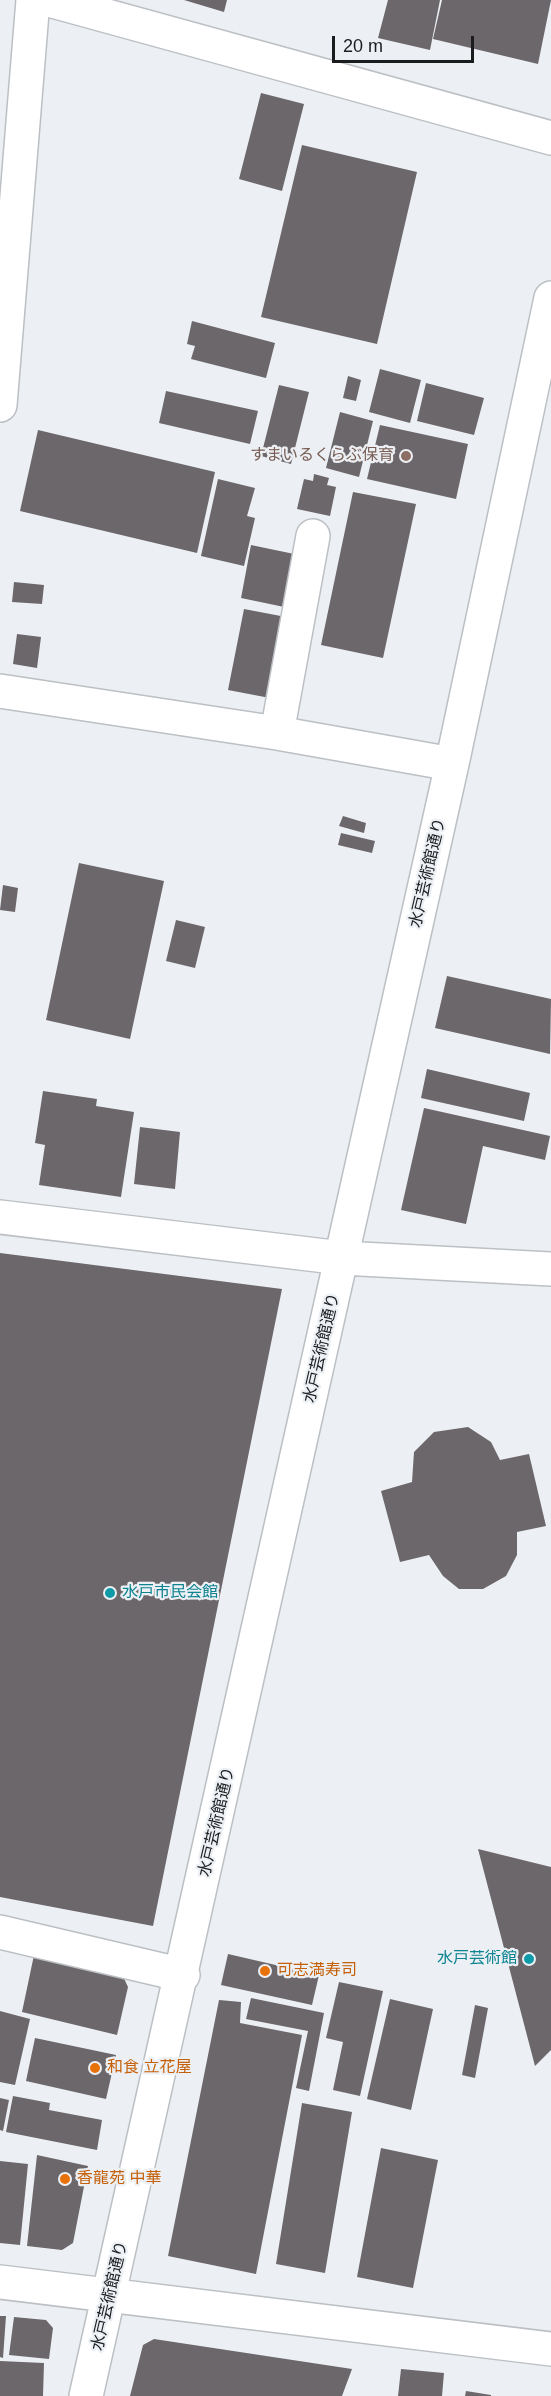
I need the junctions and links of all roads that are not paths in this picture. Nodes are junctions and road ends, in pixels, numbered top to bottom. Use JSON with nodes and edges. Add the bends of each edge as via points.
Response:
{"nodes":[{"id":1,"x":33,"y":0,"type":"edge"},
{"id":2,"x":49,"y":0,"type":"edge"},
{"id":3,"x":551,"y":138,"type":"edge"},
{"id":4,"x":551,"y":298,"type":"edge"},
{"id":5,"x":0,"y":405,"type":"edge"},
{"id":6,"x":537,"y":432,"type":"edge"},
{"id":7,"x":313,"y":536,"type":"dead end"},
{"id":8,"x":0,"y":691,"type":"edge"},
{"id":9,"x":277,"y":733,"type":"junction"},
{"id":10,"x":452,"y":764,"type":"junction"},
{"id":11,"x":0,"y":1217,"type":"edge"},
{"id":12,"x":342,"y":1258,"type":"junction"},
{"id":13,"x":551,"y":1269,"type":"edge"},
{"id":14,"x":0,"y":1932,"type":"edge"},
{"id":15,"x":183,"y":1975,"type":"junction"},
{"id":16,"x":0,"y":2282,"type":"edge"},
{"id":17,"x":111,"y":2293,"type":"junction"},
{"id":18,"x":551,"y":2349,"type":"edge"},
{"id":19,"x":86,"y":2396,"type":"edge"}],
"edges":[{"from":1,"to":5,"type":"street"},
{"from":2,"to":3,"type":"street"},
{"from":4,"to":6,"type":"street","name":"水戸芸術館通り"},
{"from":6,"to":10,"type":"street","name":"水戸芸術館通り"},
{"from":7,"to":9,"type":"street"},
{"from":8,"to":9,"type":"street"},
{"from":9,"to":10,"type":"street"},
{"from":10,"to":12,"type":"street","name":"水戸芸術館通り"},
{"from":11,"to":12,"type":"street"},
{"from":12,"to":13,"type":"street"},
{"from":12,"to":15,"type":"street","name":"水戸芸術館通り"},
{"from":14,"to":15,"type":"street"},
{"from":15,"to":17,"type":"street","name":"水戸芸術館通り"},
{"from":16,"to":17,"type":"street"},
{"from":17,"to":18,"type":"street"},
{"from":17,"to":19,"type":"street","name":"水戸芸術館通り"}]}
